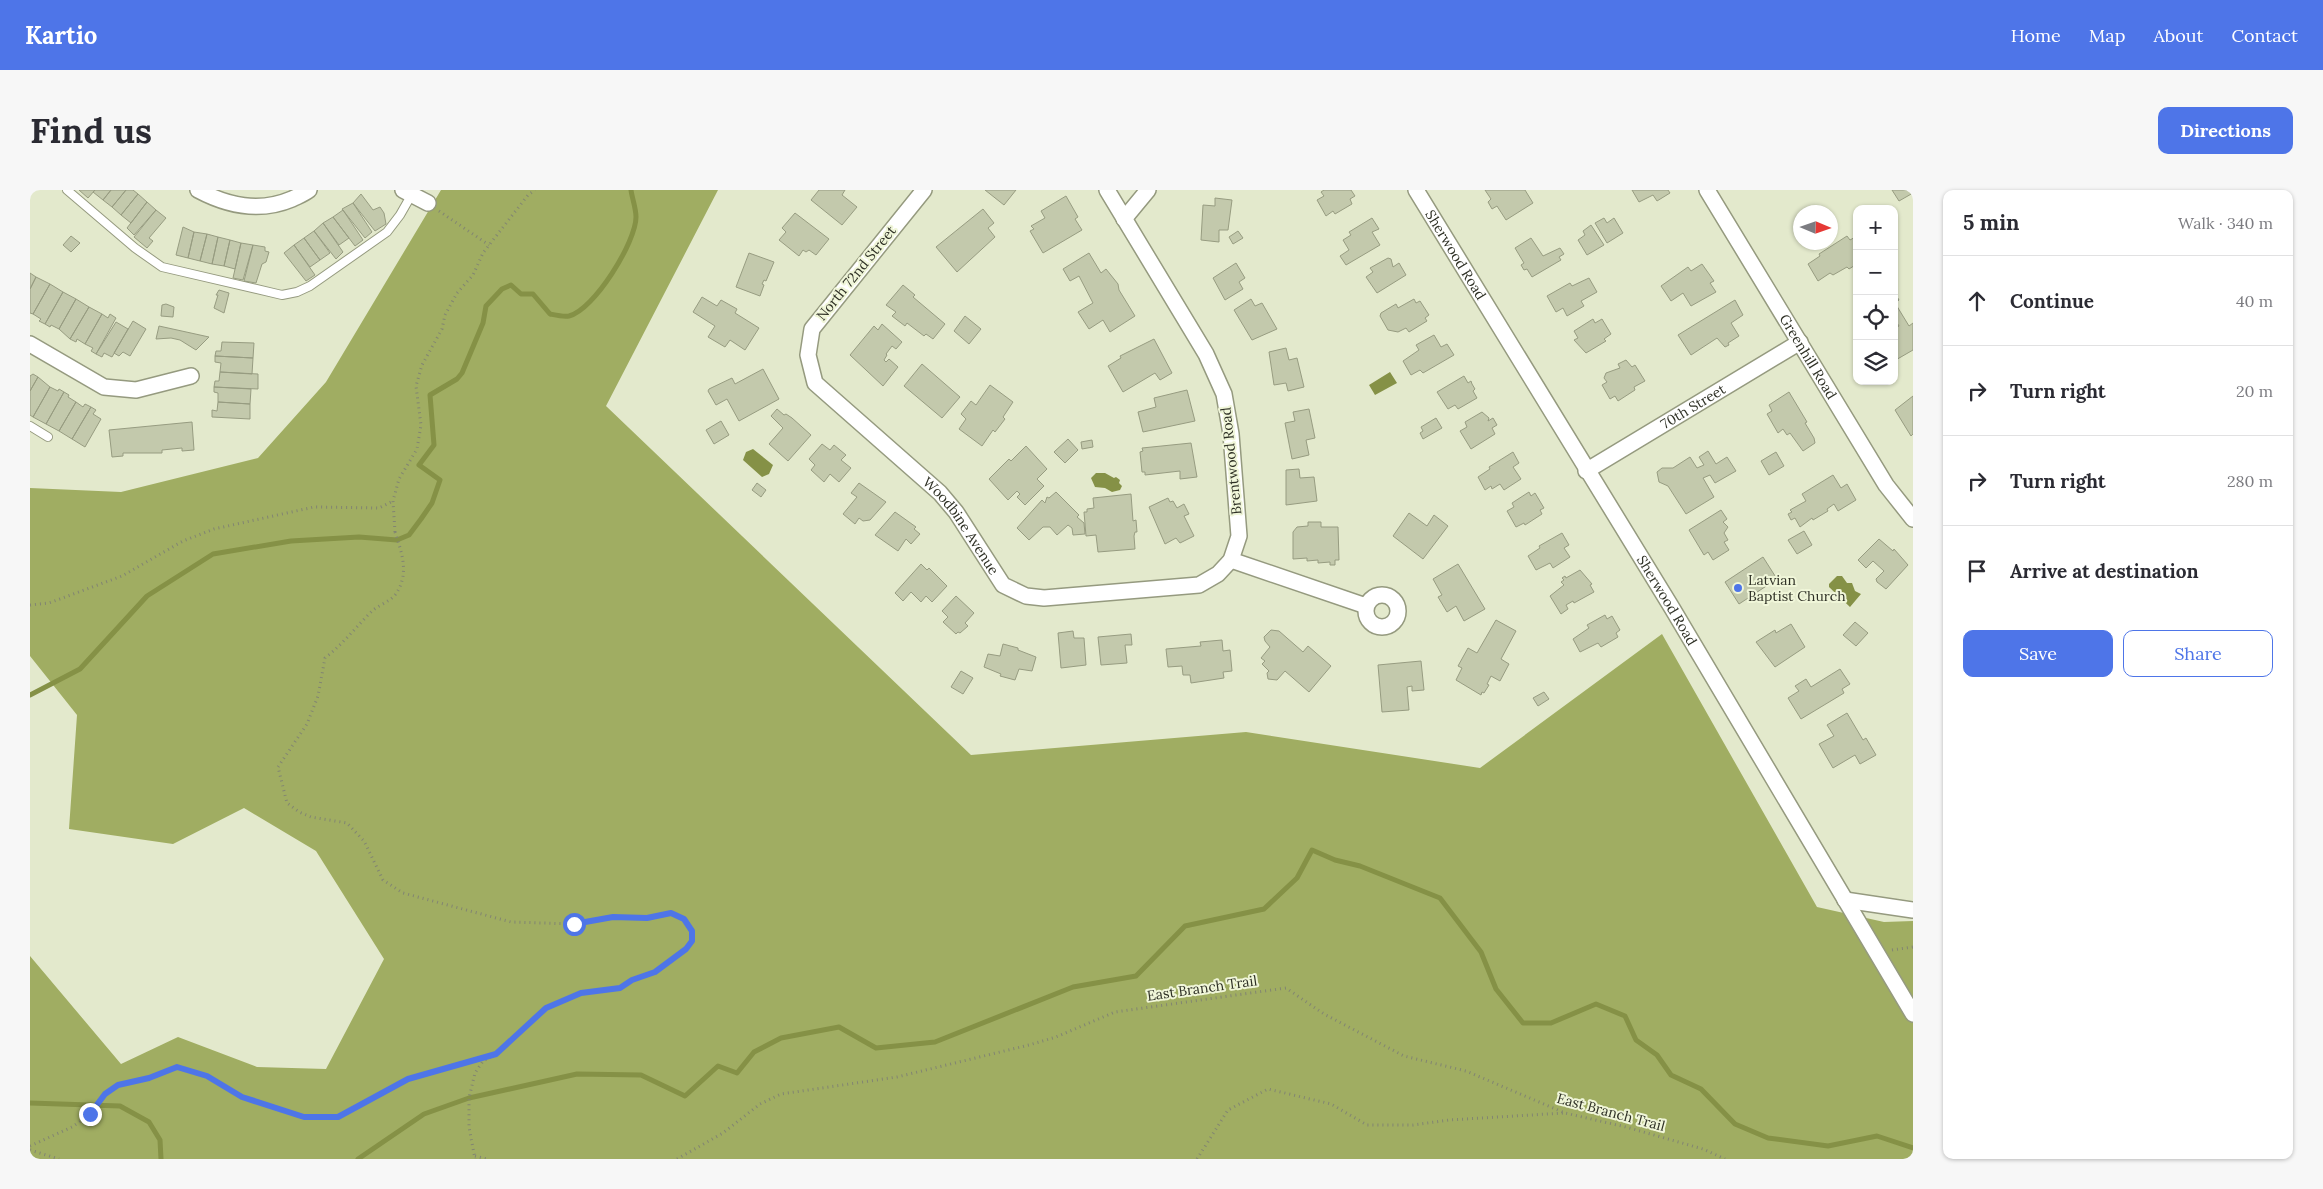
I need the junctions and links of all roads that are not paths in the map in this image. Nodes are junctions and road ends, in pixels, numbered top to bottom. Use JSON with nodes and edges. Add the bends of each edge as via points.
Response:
{"nodes":[{"id":1,"x":67,"y":190,"type":"edge"},
{"id":2,"x":198,"y":190,"type":"edge"},
{"id":3,"x":309,"y":190,"type":"edge"},
{"id":4,"x":924,"y":190,"type":"edge"},
{"id":5,"x":1107,"y":190,"type":"edge"},
{"id":6,"x":1148,"y":190,"type":"edge"},
{"id":7,"x":1416,"y":190,"type":"edge"},
{"id":8,"x":1707,"y":190,"type":"edge"},
{"id":9,"x":409,"y":192,"type":"edge"},
{"id":10,"x":428,"y":203,"type":"road end"},
{"id":11,"x":1124,"y":219,"type":"junction"},
{"id":12,"x":1800,"y":342,"type":"junction"},
{"id":13,"x":30,"y":344,"type":"edge"},
{"id":14,"x":191,"y":376,"type":"dead end"},
{"id":15,"x":822,"y":390,"type":"joint"},
{"id":16,"x":30,"y":426,"type":"edge"},
{"id":17,"x":48,"y":437,"type":"dead end"},
{"id":18,"x":1586,"y":470,"type":"junction"},
{"id":19,"x":1913,"y":519,"type":"edge"},
{"id":20,"x":1231,"y":560,"type":"junction"},
{"id":21,"x":1366,"y":606,"type":"dead end"},
{"id":22,"x":1844,"y":900,"type":"junction"},
{"id":23,"x":1913,"y":910,"type":"edge"},
{"id":24,"x":1913,"y":1014,"type":"edge"}],
"edges":[{"from":1,"to":9,"type":"lane","via":[[162,268],[282,295],[310,286],[387,232],[400,215]]},
{"from":2,"to":3,"type":"street","via":[[240,207],[284,202]]},
{"from":4,"to":15,"type":"street","name":"North 72nd Street","via":[[812,330],[808,355],[815,383]]},
{"from":5,"to":11,"type":"street","name":"Brentwood Road"},
{"from":6,"to":11,"type":"street"},
{"from":7,"to":18,"type":"street","name":"Sherwood Road"},
{"from":8,"to":12,"type":"street","name":"Greenhill Road"},
{"from":9,"to":10,"type":"street"},
{"from":11,"to":20,"type":"street","name":"Brentwood Road","via":[[1206,354],[1224,394],[1231,434],[1239,536]]},
{"from":12,"to":18,"type":"street","name":"70th Street"},
{"from":12,"to":19,"type":"street","name":"Greenhill Road","via":[[1886,485]]},
{"from":13,"to":14,"type":"street","via":[[104,387],[136,390]]},
{"from":15,"to":20,"type":"street","name":"Woodbine Avenue","via":[[940,493],[1003,585],[1026,596],[1044,598],[1199,586],[1218,574]]},
{"from":16,"to":17,"type":"lane"},
{"from":18,"to":22,"type":"street","name":"Sherwood Road","via":[[1672,608]]},
{"from":20,"to":21,"type":"street"},
{"from":22,"to":23,"type":"street"},
{"from":22,"to":24,"type":"street","name":"Sherwood Road"}]}
